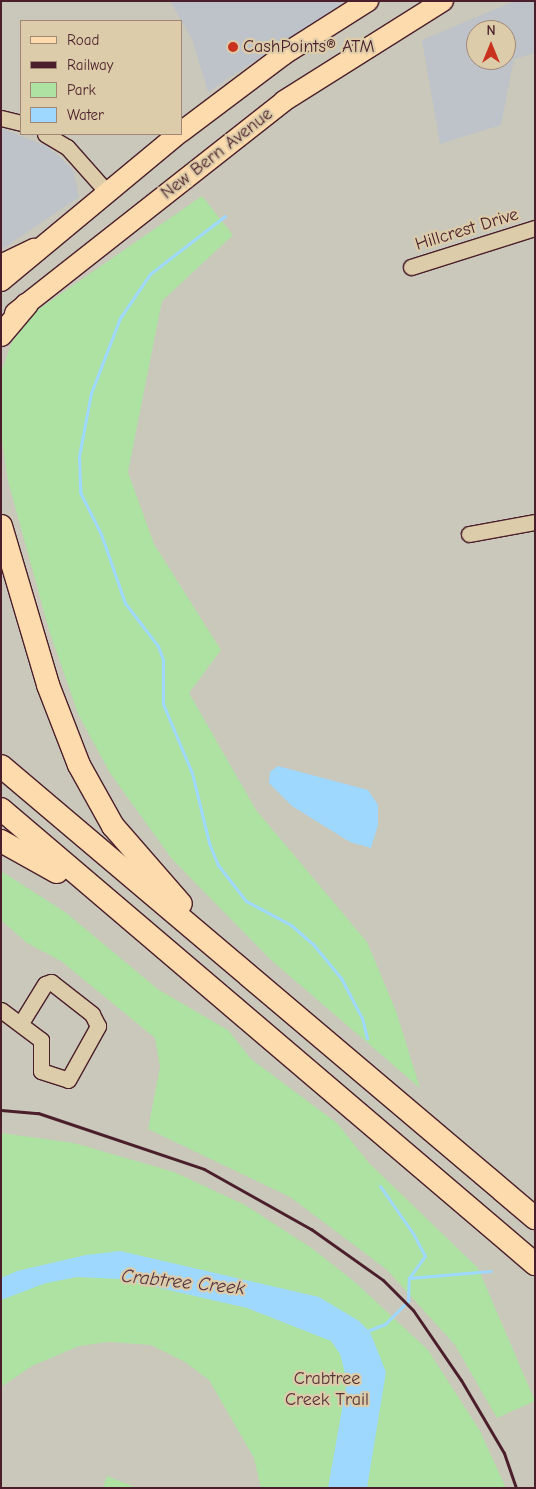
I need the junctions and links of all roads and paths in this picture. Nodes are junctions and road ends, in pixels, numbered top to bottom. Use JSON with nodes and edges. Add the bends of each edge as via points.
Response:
{"nodes":[{"id":1,"x":368,"y":1,"type":"edge"},
{"id":2,"x":443,"y":1,"type":"edge"},
{"id":3,"x":1,"y":118,"type":"edge"},
{"id":4,"x":20,"y":123,"type":"edge"},
{"id":5,"x":182,"y":131,"type":"edge"},
{"id":6,"x":47,"y":135,"type":"edge"},
{"id":7,"x":177,"y":135,"type":"edge"},
{"id":8,"x":106,"y":191,"type":"junction"},
{"id":9,"x":535,"y":228,"type":"edge"},
{"id":10,"x":34,"y":250,"type":"junction"},
{"id":11,"x":1,"y":266,"type":"edge"},
{"id":12,"x":411,"y":267,"type":"dead end"},
{"id":13,"x":1,"y":281,"type":"edge"},
{"id":14,"x":27,"y":304,"type":"junction"},
{"id":15,"x":1,"y":323,"type":"edge"},
{"id":16,"x":1,"y":334,"type":"edge"},
{"id":17,"x":535,"y":522,"type":"edge"},
{"id":18,"x":1,"y":526,"type":"edge"},
{"id":19,"x":469,"y":534,"type":"dead end"},
{"id":20,"x":1,"y":766,"type":"edge"},
{"id":21,"x":1,"y":809,"type":"edge"},
{"id":22,"x":1,"y":841,"type":"edge"},
{"id":23,"x":164,"y":948,"type":"junction"},
{"id":24,"x":234,"y":962,"type":"junction"},
{"id":25,"x":1,"y":1010,"type":"edge"},
{"id":26,"x":21,"y":1023,"type":"junction"},
{"id":27,"x":535,"y":1218,"type":"edge"},
{"id":28,"x":535,"y":1264,"type":"edge"}],
"edges":[{"from":1,"to":5,"type":"main road","via":[[278,59]]},
{"from":2,"to":14,"type":"main road","name":"New Bern Avenue","via":[[320,75],[284,101]]},
{"from":3,"to":4,"type":"street"},
{"from":6,"to":8,"type":"street","via":[[67,147]]},
{"from":7,"to":8,"type":"main road"},
{"from":8,"to":10,"type":"main road"},
{"from":9,"to":12,"type":"street","name":"Hillcrest Drive"},
{"from":10,"to":11,"type":"highway"},
{"from":10,"to":13,"type":"main road"},
{"from":14,"to":15,"type":"main road","name":"New Bern Avenue"},
{"from":14,"to":16,"type":"highway"},
{"from":17,"to":19,"type":"street"},
{"from":18,"to":24,"type":"highway","via":[[66,737],[97,801],[140,859]]},
{"from":20,"to":24,"type":"highway"},
{"from":21,"to":23,"type":"highway"},
{"from":22,"to":23,"type":"highway","via":[[43,862]]},
{"from":23,"to":28,"type":"highway"},
{"from":24,"to":27,"type":"highway"},
{"from":25,"to":26,"type":"street"},
{"from":26,"to":26,"type":"street","via":[[41,1040],[41,1071],[68,1080],[98,1026],[92,1014],[51,982],[45,984]]}]}
